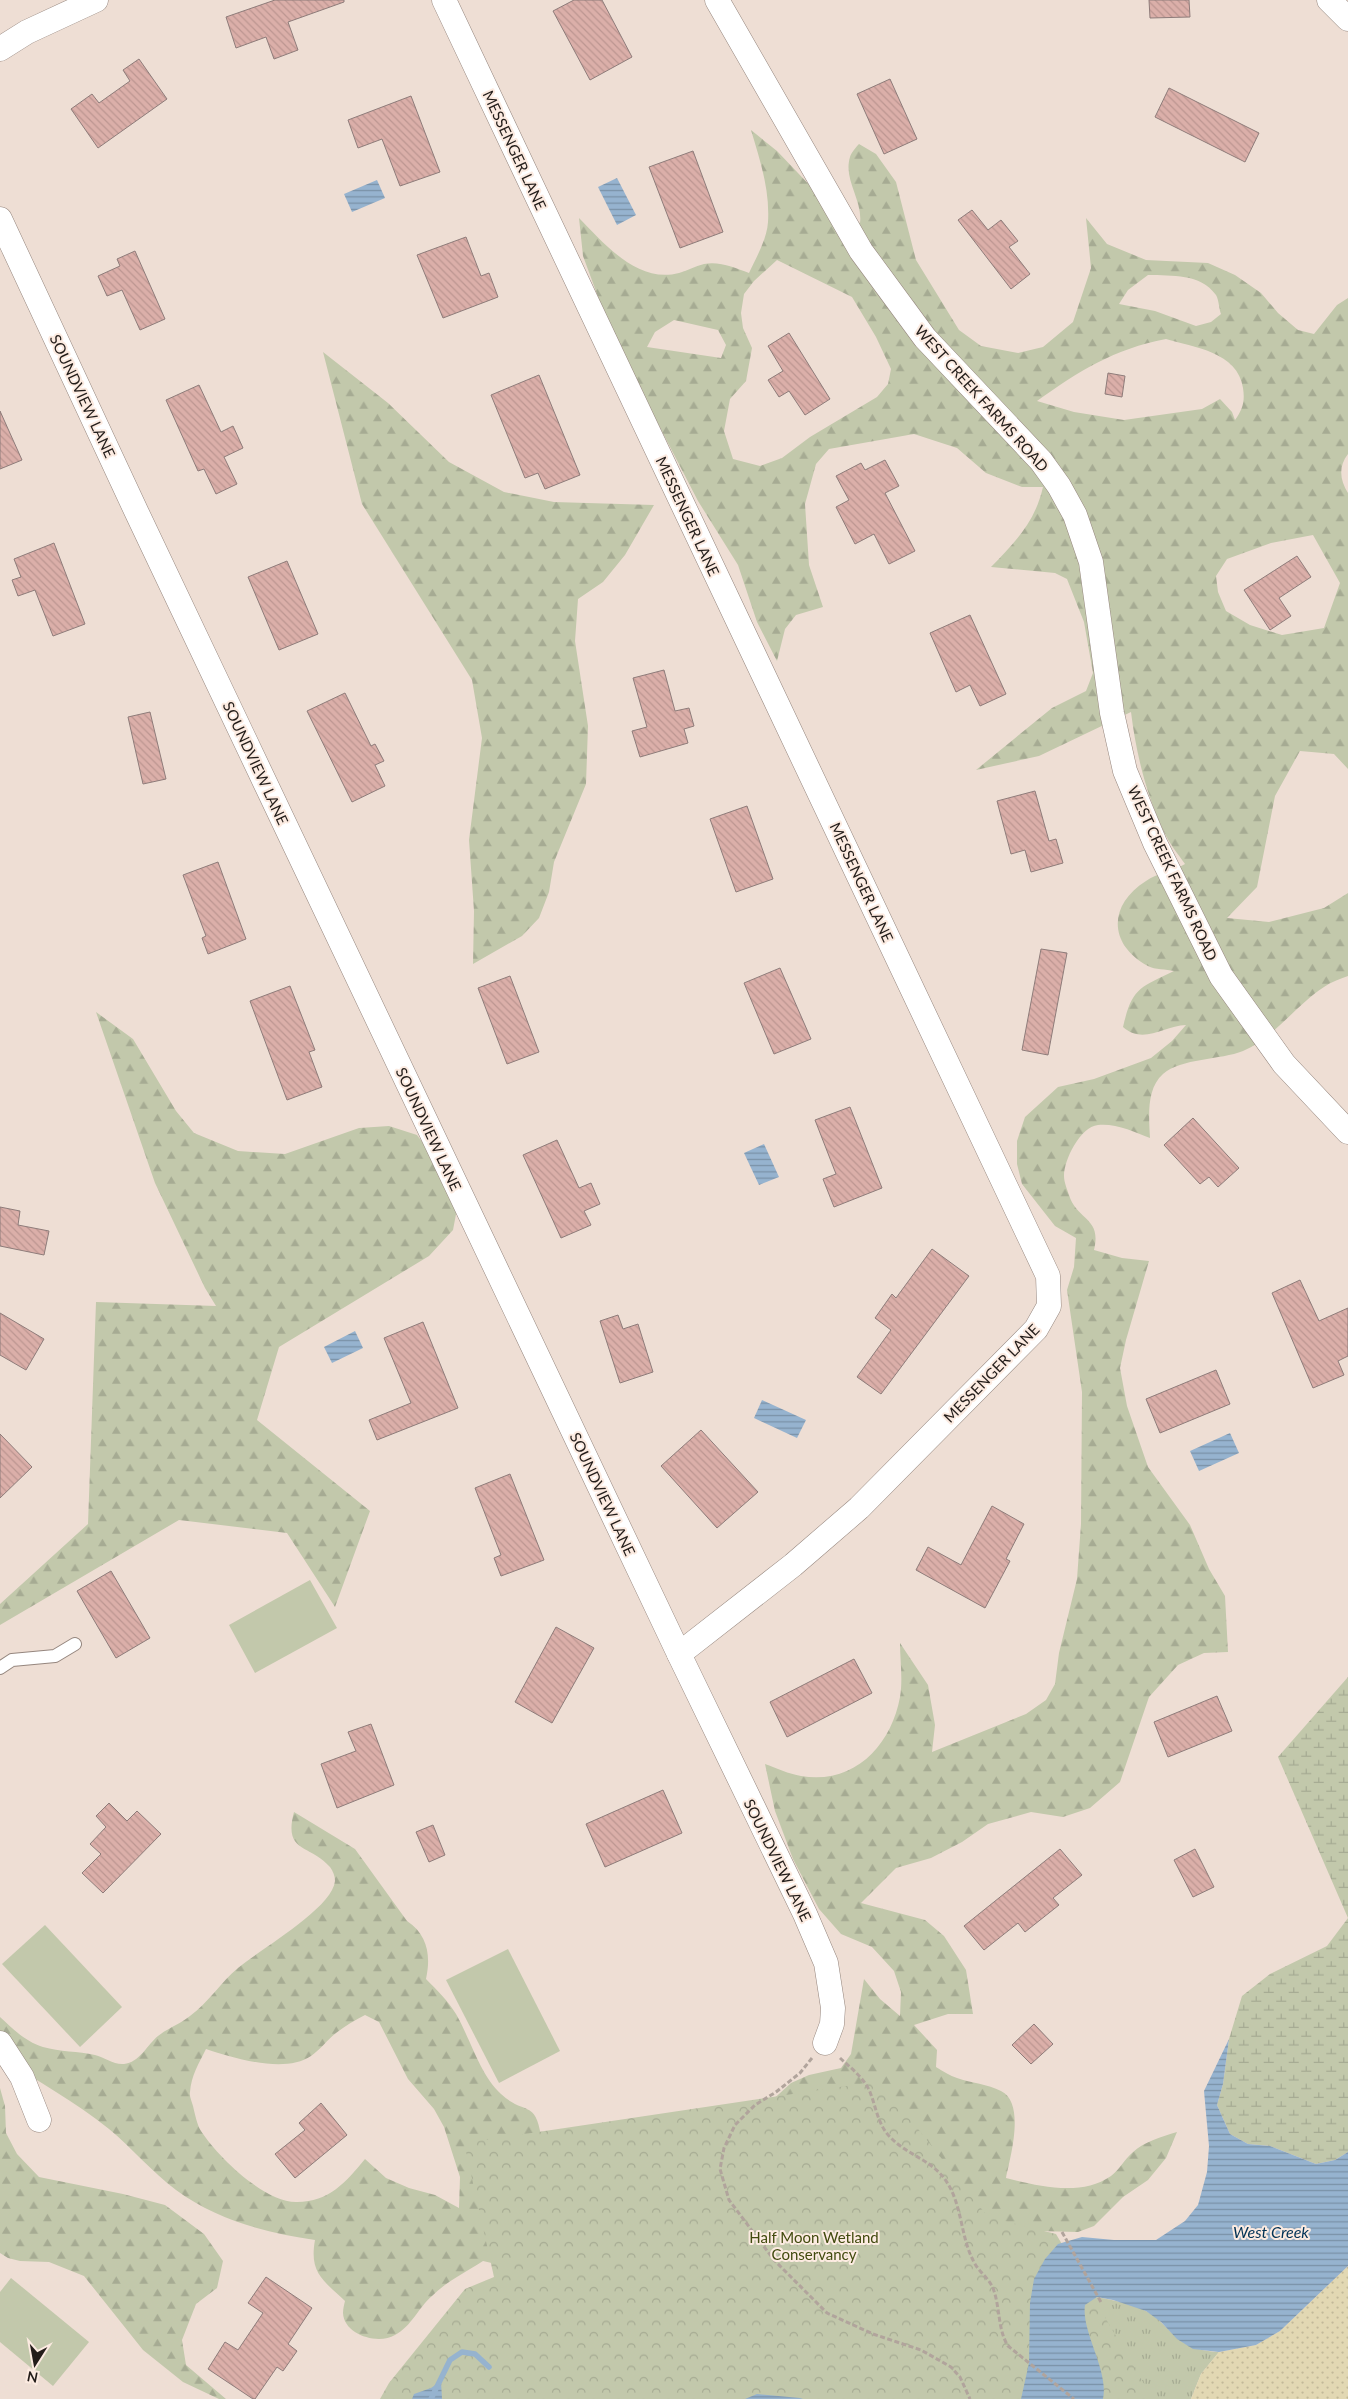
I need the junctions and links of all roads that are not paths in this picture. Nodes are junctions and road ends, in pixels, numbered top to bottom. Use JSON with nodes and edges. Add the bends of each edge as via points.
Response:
{"nodes":[{"id":1,"x":96,"y":0,"type":"edge"},
{"id":2,"x":444,"y":0,"type":"edge"},
{"id":3,"x":717,"y":0,"type":"edge"},
{"id":4,"x":1329,"y":0,"type":"edge"},
{"id":5,"x":1348,"y":19,"type":"edge"},
{"id":6,"x":0,"y":48,"type":"edge"},
{"id":7,"x":0,"y":219,"type":"edge"},
{"id":8,"x":1348,"y":1132,"type":"edge"},
{"id":9,"x":75,"y":1644,"type":"dead end"},
{"id":10,"x":679,"y":1654,"type":"junction"},
{"id":11,"x":0,"y":1668,"type":"edge"},
{"id":12,"x":0,"y":2043,"type":"edge"},
{"id":13,"x":825,"y":2043,"type":"road end"},
{"id":14,"x":38,"y":2120,"type":"dead end"}],
"edges":[{"from":1,"to":6,"type":"street"},
{"from":2,"to":10,"type":"street","name":"MESSENGER LANE","via":[[1048,1276],[1049,1306],[1036,1330],[860,1508]]},
{"from":3,"to":8,"type":"street","name":"WEST CREEK FARMS ROAD","via":[[861,251],[925,338],[1041,461],[1059,486],[1075,515],[1091,562],[1112,713],[1125,771],[1155,843],[1221,976],[1284,1064]]},
{"from":4,"to":5,"type":"street"},
{"from":7,"to":10,"type":"street","name":"SOUNDVIEW LANE"},
{"from":9,"to":11,"type":"lane","via":[[56,1656],[12,1660]]},
{"from":10,"to":13,"type":"street","name":"SOUNDVIEW LANE","via":[[826,1963],[833,2008],[832,2024]]},
{"from":12,"to":14,"type":"street","via":[[22,2077]]}]}
